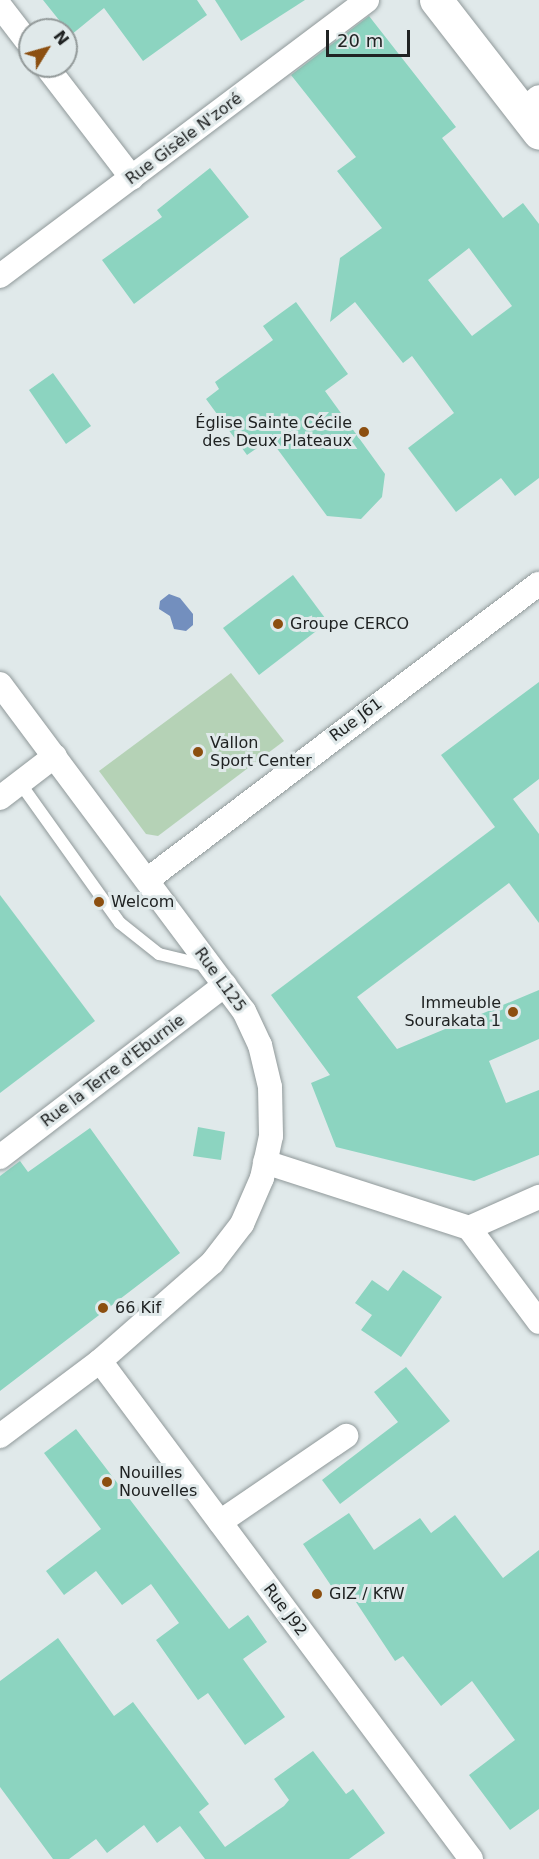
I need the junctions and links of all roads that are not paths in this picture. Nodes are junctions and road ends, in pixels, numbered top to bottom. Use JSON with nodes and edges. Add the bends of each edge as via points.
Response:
{"nodes":[{"id":1,"x":367,"y":0,"type":"edge"},
{"id":2,"x":436,"y":0,"type":"edge"},
{"id":3,"x":0,"y":6,"type":"edge"},
{"id":4,"x":18,"y":29,"type":"edge"},
{"id":5,"x":55,"y":78,"type":"edge"},
{"id":6,"x":533,"y":114,"type":"edge"},
{"id":7,"x":132,"y":178,"type":"junction"},
{"id":8,"x":0,"y":276,"type":"edge"},
{"id":9,"x":539,"y":584,"type":"edge"},
{"id":10,"x":0,"y":684,"type":"edge"},
{"id":11,"x":55,"y":756,"type":"junction"},
{"id":12,"x":20,"y":783,"type":"junction"},
{"id":13,"x":0,"y":798,"type":"edge"},
{"id":14,"x":147,"y":880,"type":"junction"},
{"id":15,"x":218,"y":976,"type":"junction"},
{"id":16,"x":0,"y":1157,"type":"edge"},
{"id":17,"x":265,"y":1162,"type":"junction"},
{"id":18,"x":539,"y":1197,"type":"edge"},
{"id":19,"x":469,"y":1228,"type":"junction"},
{"id":20,"x":539,"y":1322,"type":"edge"},
{"id":21,"x":100,"y":1361,"type":"junction"},
{"id":22,"x":0,"y":1436,"type":"edge"},
{"id":23,"x":346,"y":1436,"type":"dead end"},
{"id":24,"x":220,"y":1522,"type":"junction"},
{"id":25,"x":471,"y":1859,"type":"edge"}],
"edges":[{"from":1,"to":7,"type":"street","name":"Rue Gisèle N'zoré"},
{"from":2,"to":6,"type":"main road"},
{"from":3,"to":4,"type":"street"},
{"from":5,"to":7,"type":"street"},
{"from":7,"to":8,"type":"street","name":"Rue Gisèle N'zoré"},
{"from":9,"to":14,"type":"street","name":"Rue J61"},
{"from":10,"to":11,"type":"street","name":"Rue L125"},
{"from":11,"to":12,"type":"street"},
{"from":11,"to":14,"type":"street","name":"Rue L125"},
{"from":12,"to":13,"type":"street"},
{"from":12,"to":15,"type":"lane","via":[[120,923],[159,954]]},
{"from":14,"to":15,"type":"street","name":"Rue L125"},
{"from":15,"to":16,"type":"street","name":"Rue la Terre d'Eburnie"},
{"from":15,"to":17,"type":"street","name":"Rue L125","via":[[244,1011],[260,1046],[267,1077],[271,1136]]},
{"from":17,"to":19,"type":"street"},
{"from":17,"to":21,"type":"street","name":"Rue L125","via":[[242,1224],[212,1263]]},
{"from":18,"to":19,"type":"street"},
{"from":19,"to":20,"type":"street"},
{"from":21,"to":22,"type":"street","name":"Rue L125"},
{"from":21,"to":24,"type":"street","name":"Rue J92"},
{"from":23,"to":24,"type":"street"},
{"from":24,"to":25,"type":"street","name":"Rue J92"}]}
